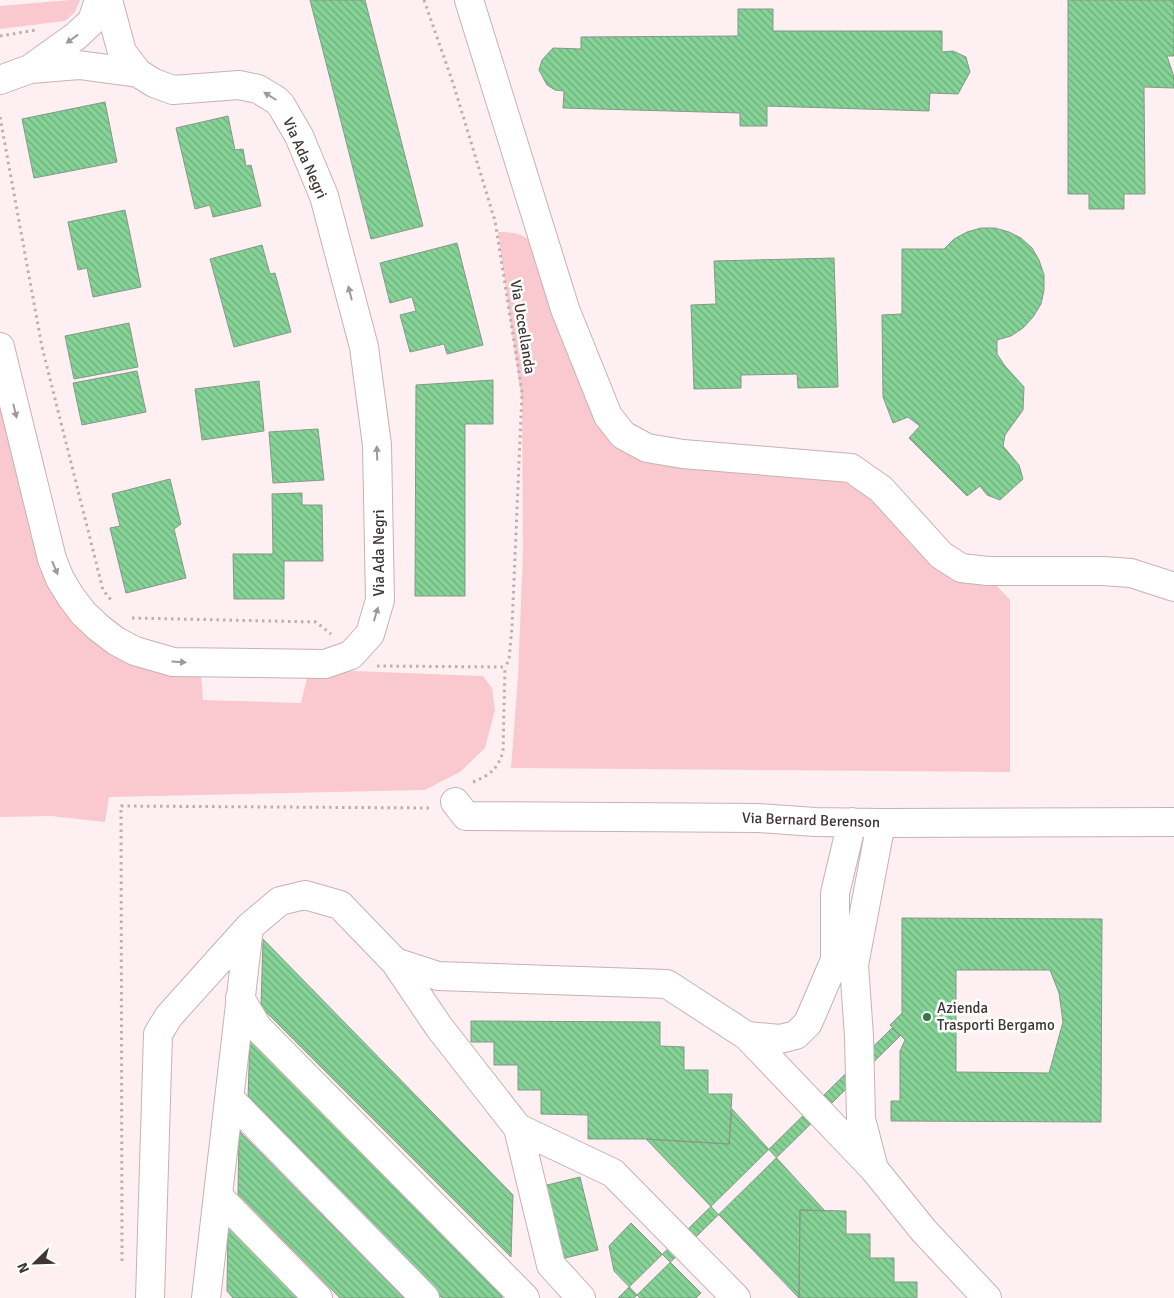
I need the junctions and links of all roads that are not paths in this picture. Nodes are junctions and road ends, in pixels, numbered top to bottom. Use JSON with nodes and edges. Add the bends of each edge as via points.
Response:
{"nodes":[{"id":1,"x":99,"y":0,"type":"edge"},
{"id":2,"x":108,"y":0,"type":"edge"},
{"id":3,"x":469,"y":0,"type":"edge"},
{"id":4,"x":30,"y":69,"type":"junction"},
{"id":5,"x":138,"y":73,"type":"junction"},
{"id":6,"x":0,"y":80,"type":"edge"},
{"id":7,"x":0,"y":346,"type":"edge"},
{"id":8,"x":1174,"y":587,"type":"edge"},
{"id":9,"x":454,"y":802,"type":"dead end"},
{"id":10,"x":852,"y":822,"type":"junction"},
{"id":11,"x":1174,"y":822,"type":"edge"},
{"id":12,"x":881,"y":823,"type":"junction"},
{"id":13,"x":249,"y":927,"type":"junction"},
{"id":14,"x":395,"y":962,"type":"junction"},
{"id":15,"x":240,"y":998,"type":"junction"},
{"id":16,"x":747,"y":1036,"type":"junction"},
{"id":17,"x":229,"y":1098,"type":"junction"},
{"id":18,"x":518,"y":1128,"type":"junction"},
{"id":19,"x":874,"y":1169,"type":"junction"},
{"id":20,"x":218,"y":1196,"type":"junction"},
{"id":21,"x":209,"y":1296,"type":"edge"},
{"id":22,"x":150,"y":1298,"type":"edge"},
{"id":23,"x":318,"y":1298,"type":"edge"},
{"id":24,"x":425,"y":1298,"type":"edge"},
{"id":25,"x":525,"y":1298,"type":"edge"},
{"id":26,"x":581,"y":1298,"type":"edge"},
{"id":27,"x":736,"y":1298,"type":"edge"},
{"id":28,"x":987,"y":1298,"type":"edge"}],
"edges":[{"from":1,"to":4,"type":"street","name":"Via Ada Negri","one_way":true,"via":[[92,21]]},
{"from":2,"to":5,"type":"street","name":"Via Ada Negri","via":[[122,52]]},
{"from":3,"to":8,"type":"street","via":[[565,309],[608,416],[623,435],[647,448],[683,454],[850,468],[881,489],[940,555],[961,568],[1131,573]]},
{"from":4,"to":5,"type":"street","name":"Via Ada Negri","via":[[79,65]]},
{"from":4,"to":6,"type":"street","name":"Via Ada Negri"},
{"from":7,"to":5,"type":"street","name":"Via Ada Negri","one_way":true,"via":[[52,559],[71,597],[99,628],[135,651],[173,662],[325,664],[351,655],[370,634],[380,600],[377,445],[364,347],[324,196],[299,136],[276,100],[258,89],[239,85],[172,90]]},
{"from":9,"to":10,"type":"street","name":"Via Bernard Berenson","via":[[466,816],[758,818]]},
{"from":10,"to":12,"type":"street","name":"Via Bernard Berenson"},
{"from":10,"to":16,"type":"street","via":[[835,893],[835,960],[808,1023],[796,1035],[780,1039]]},
{"from":11,"to":12,"type":"street","name":"Via Bernard Berenson"},
{"from":12,"to":19,"type":"street","via":[[854,965],[861,1119]]},
{"from":13,"to":14,"type":"street","via":[[280,901],[305,895],[340,905]]},
{"from":13,"to":15,"type":"street"},
{"from":13,"to":22,"type":"street","via":[[169,1016],[158,1034]]},
{"from":14,"to":16,"type":"street","via":[[438,976],[667,984]]},
{"from":14,"to":18,"type":"street","via":[[439,1027]]},
{"from":15,"to":17,"type":"street"},
{"from":15,"to":25,"type":"street","via":[[258,1028]]},
{"from":16,"to":19,"type":"street"},
{"from":17,"to":20,"type":"street"},
{"from":17,"to":24,"type":"street"},
{"from":18,"to":26,"type":"street","via":[[551,1265]]},
{"from":18,"to":27,"type":"street","via":[[613,1173]]},
{"from":19,"to":28,"type":"street","via":[[924,1231]]},
{"from":20,"to":21,"type":"street"},
{"from":20,"to":23,"type":"street"}]}
